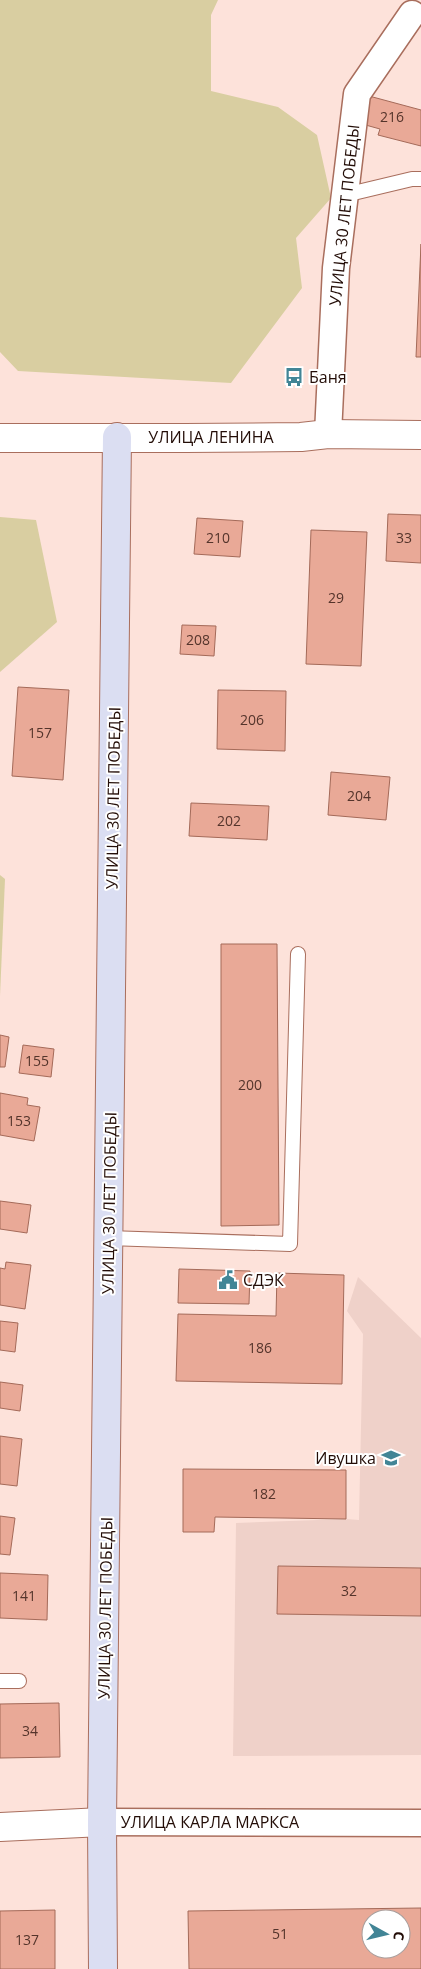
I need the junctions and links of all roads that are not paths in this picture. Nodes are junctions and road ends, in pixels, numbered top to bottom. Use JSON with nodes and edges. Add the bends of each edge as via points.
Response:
{"nodes":[{"id":1,"x":412,"y":14,"type":"dead end"},
{"id":2,"x":421,"y":179,"type":"edge"},
{"id":3,"x":344,"y":196,"type":"junction"},
{"id":4,"x":328,"y":434,"type":"junction"},
{"id":5,"x":421,"y":435,"type":"edge"},
{"id":6,"x":117,"y":437,"type":"junction"},
{"id":7,"x":0,"y":438,"type":"edge"},
{"id":8,"x":298,"y":954,"type":"dead end"},
{"id":9,"x":108,"y":1238,"type":"junction"},
{"id":10,"x":0,"y":1681,"type":"edge"},
{"id":11,"x":19,"y":1681,"type":"dead end"},
{"id":12,"x":102,"y":1822,"type":"junction"},
{"id":13,"x":421,"y":1823,"type":"edge"},
{"id":14,"x":0,"y":1826,"type":"edge"},
{"id":15,"x":103,"y":1969,"type":"edge"}],
"edges":[{"from":1,"to":3,"type":"street","name":"УЛИЦА 30 ЛЕТ ПОБЕДЫ","via":[[357,94]]},
{"from":2,"to":3,"type":"lane"},
{"from":3,"to":4,"type":"street","name":"УЛИЦА 30 ЛЕТ ПОБЕДЫ","via":[[336,268]]},
{"from":4,"to":5,"type":"street","name":"УЛИЦА ЛЕНИНА"},
{"from":4,"to":6,"type":"street","name":"УЛИЦА ЛЕНИНА","via":[[300,437]]},
{"from":6,"to":7,"type":"street","name":"УЛИЦА ЛЕНИНА"},
{"from":6,"to":9,"type":"main road","name":"УЛИЦА 30 ЛЕТ ПОБЕДЫ"},
{"from":8,"to":9,"type":"lane","via":[[290,1244]]},
{"from":9,"to":12,"type":"main road","name":"УЛИЦА 30 ЛЕТ ПОБЕДЫ"},
{"from":10,"to":11,"type":"lane"},
{"from":12,"to":13,"type":"street","name":"УЛИЦА КАРЛА МАРКСА"},
{"from":12,"to":14,"type":"street","name":"УЛИЦА КАРЛА МАРКСА"},
{"from":12,"to":15,"type":"main road","name":"УЛИЦА 30 ЛЕТ ПОБЕДЫ"}]}
